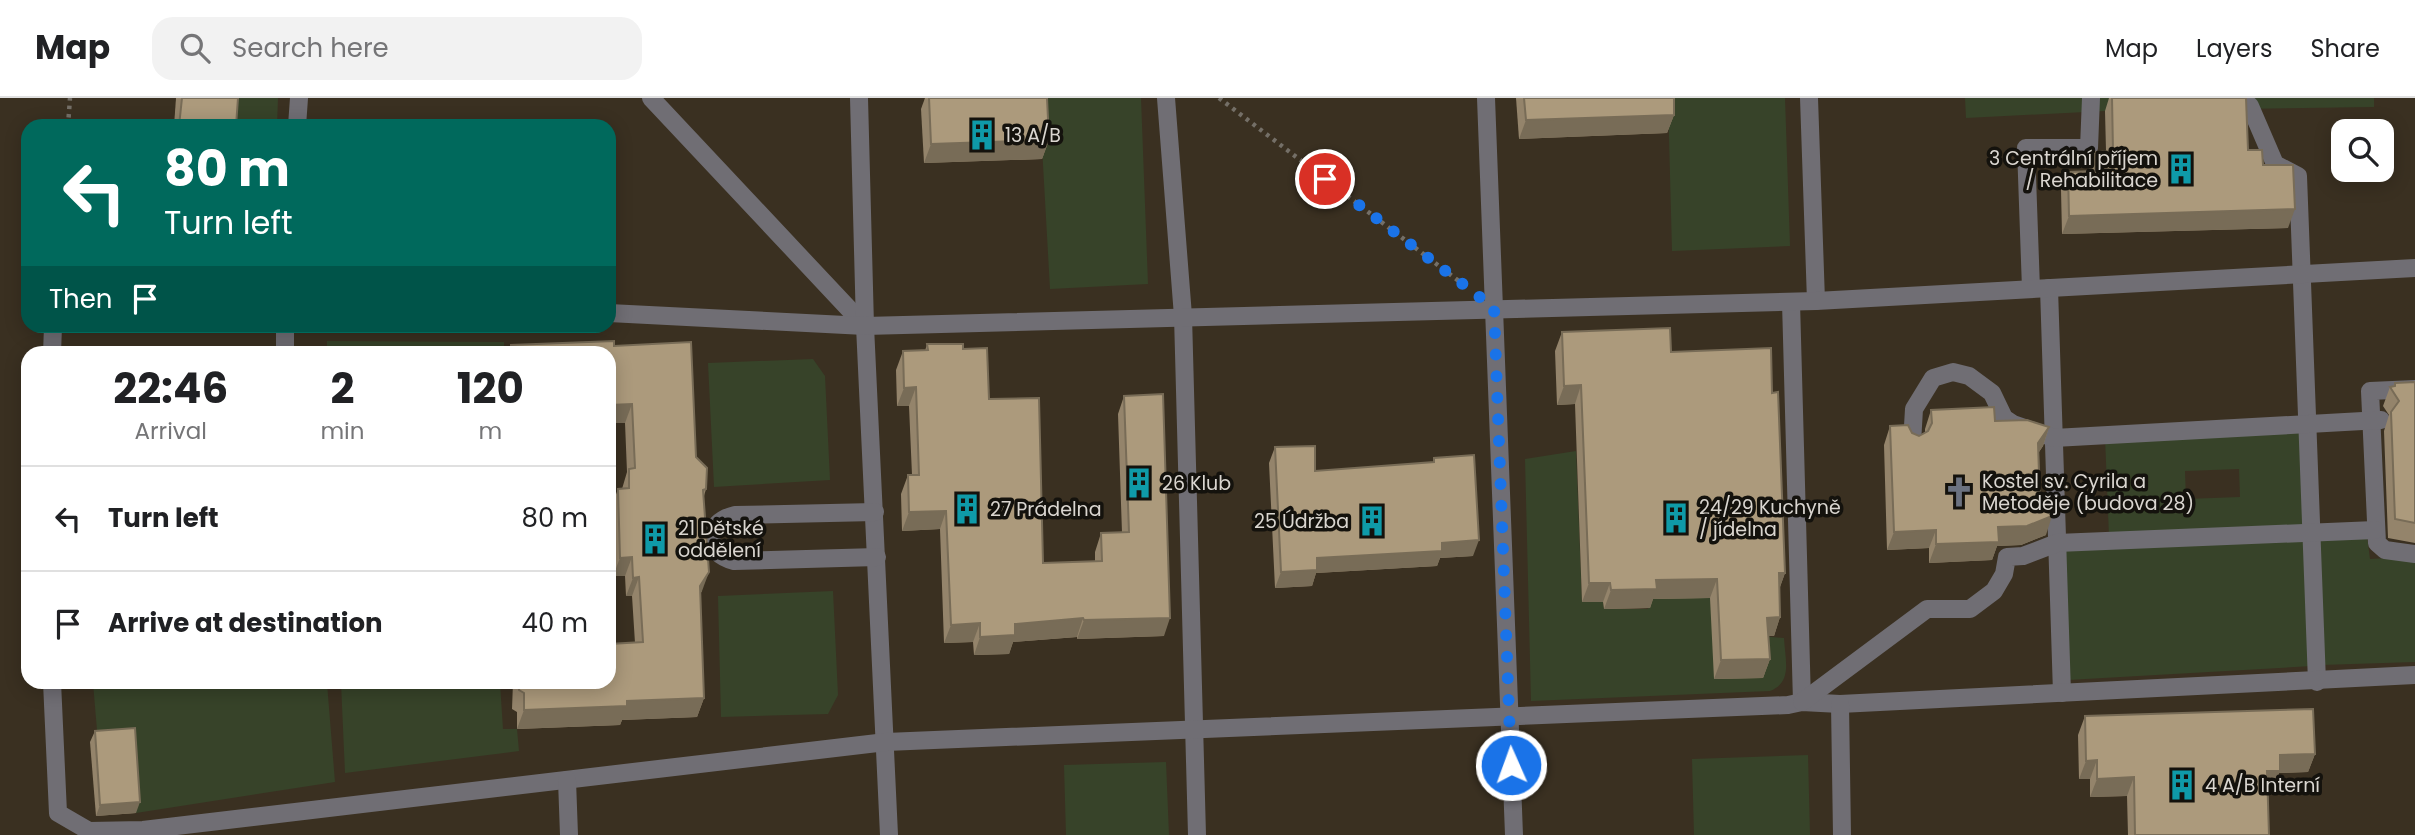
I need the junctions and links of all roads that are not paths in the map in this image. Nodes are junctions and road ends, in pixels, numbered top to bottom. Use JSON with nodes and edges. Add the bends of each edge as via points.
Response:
{"nodes":[{"id":1,"x":299,"y":98,"type":"edge"},
{"id":2,"x":651,"y":98,"type":"edge"},
{"id":3,"x":859,"y":98,"type":"edge"},
{"id":4,"x":1166,"y":98,"type":"edge"},
{"id":5,"x":1486,"y":98,"type":"edge"},
{"id":6,"x":1809,"y":98,"type":"edge"},
{"id":7,"x":2091,"y":98,"type":"edge"},
{"id":8,"x":2241,"y":98,"type":"edge"},
{"id":9,"x":298,"y":119,"type":"edge"},
{"id":10,"x":2415,"y":268,"type":"edge"},
{"id":11,"x":2303,"y":275,"type":"junction"},
{"id":12,"x":2040,"y":289,"type":"junction"},
{"id":13,"x":1816,"y":301,"type":"junction"},
{"id":14,"x":1791,"y":302,"type":"junction"},
{"id":15,"x":1494,"y":308,"type":"junction"},
{"id":16,"x":616,"y":313,"type":"edge"},
{"id":17,"x":1184,"y":316,"type":"junction"},
{"id":18,"x":865,"y":326,"type":"junction"},
{"id":19,"x":2415,"y":389,"type":"edge"},
{"id":20,"x":2376,"y":421,"type":"junction"},
{"id":21,"x":2308,"y":425,"type":"junction"},
{"id":22,"x":2054,"y":438,"type":"junction"},
{"id":23,"x":1912,"y":443,"type":"edge"},
{"id":24,"x":875,"y":512,"type":"junction"},
{"id":25,"x":2375,"y":530,"type":"junction"},
{"id":26,"x":2312,"y":534,"type":"junction"},
{"id":27,"x":2057,"y":543,"type":"junction"},
{"id":28,"x":2415,"y":554,"type":"edge"},
{"id":29,"x":877,"y":557,"type":"junction"},
{"id":30,"x":2415,"y":675,"type":"edge"},
{"id":31,"x":2317,"y":682,"type":"junction"},
{"id":32,"x":52,"y":689,"type":"edge"},
{"id":33,"x":2062,"y":693,"type":"junction"},
{"id":34,"x":1802,"y":702,"type":"junction"},
{"id":35,"x":1840,"y":704,"type":"junction"},
{"id":36,"x":1509,"y":718,"type":"junction"},
{"id":37,"x":1194,"y":728,"type":"junction"},
{"id":38,"x":886,"y":742,"type":"junction"},
{"id":39,"x":567,"y":780,"type":"junction"},
{"id":40,"x":569,"y":835,"type":"edge"},
{"id":41,"x":889,"y":835,"type":"edge"},
{"id":42,"x":1197,"y":835,"type":"edge"},
{"id":43,"x":1514,"y":835,"type":"edge"},
{"id":44,"x":1842,"y":835,"type":"edge"}],
"edges":[{"from":1,"to":9,"type":"street"},
{"from":2,"to":18,"type":"street"},
{"from":3,"to":18,"type":"street"},
{"from":4,"to":17,"type":"street"},
{"from":5,"to":15,"type":"street"},
{"from":6,"to":13,"type":"street"},
{"from":7,"to":12,"type":"street","via":[[2089,148],[2026,148]]},
{"from":8,"to":11,"type":"street","via":[[2250,106],[2275,164],[2298,176]]},
{"from":10,"to":11,"type":"street"},
{"from":11,"to":12,"type":"street"},
{"from":11,"to":21,"type":"street"},
{"from":12,"to":13,"type":"street"},
{"from":12,"to":22,"type":"street"},
{"from":13,"to":14,"type":"street"},
{"from":14,"to":15,"type":"street"},
{"from":14,"to":34,"type":"street"},
{"from":15,"to":17,"type":"street"},
{"from":15,"to":36,"type":"street"},
{"from":16,"to":18,"type":"street"},
{"from":17,"to":18,"type":"street"},
{"from":17,"to":37,"type":"street"},
{"from":18,"to":24,"type":"street"},
{"from":19,"to":20,"type":"street","via":[[2371,391]]},
{"from":20,"to":21,"type":"street"},
{"from":20,"to":25,"type":"street"},
{"from":21,"to":22,"type":"street"},
{"from":21,"to":26,"type":"street"},
{"from":22,"to":23,"type":"street","via":[[2012,424],[1992,393],[1969,376],[1953,372],[1933,378],[1914,409]]},
{"from":22,"to":27,"type":"street"},
{"from":24,"to":29,"type":"street"},
{"from":24,"to":29,"type":"street","via":[[735,515],[724,518],[711,538],[714,550],[734,561]]},
{"from":25,"to":26,"type":"street"},
{"from":25,"to":28,"type":"street","via":[[2377,543],[2385,550]]},
{"from":26,"to":27,"type":"street"},
{"from":26,"to":31,"type":"street"},
{"from":27,"to":33,"type":"street"},
{"from":27,"to":34,"type":"street","via":[[2007,557],[1994,591],[1970,610],[1927,609]]},
{"from":29,"to":38,"type":"street"},
{"from":30,"to":31,"type":"street"},
{"from":31,"to":33,"type":"street"},
{"from":32,"to":39,"type":"street","via":[[58,813],[89,831],[143,831]]},
{"from":33,"to":35,"type":"street"},
{"from":34,"to":35,"type":"street"},
{"from":34,"to":36,"type":"street"},
{"from":35,"to":44,"type":"street"},
{"from":36,"to":37,"type":"street"},
{"from":36,"to":43,"type":"street"},
{"from":37,"to":38,"type":"street"},
{"from":37,"to":42,"type":"street"},
{"from":38,"to":39,"type":"street"},
{"from":38,"to":41,"type":"street"},
{"from":39,"to":40,"type":"street"}]}
